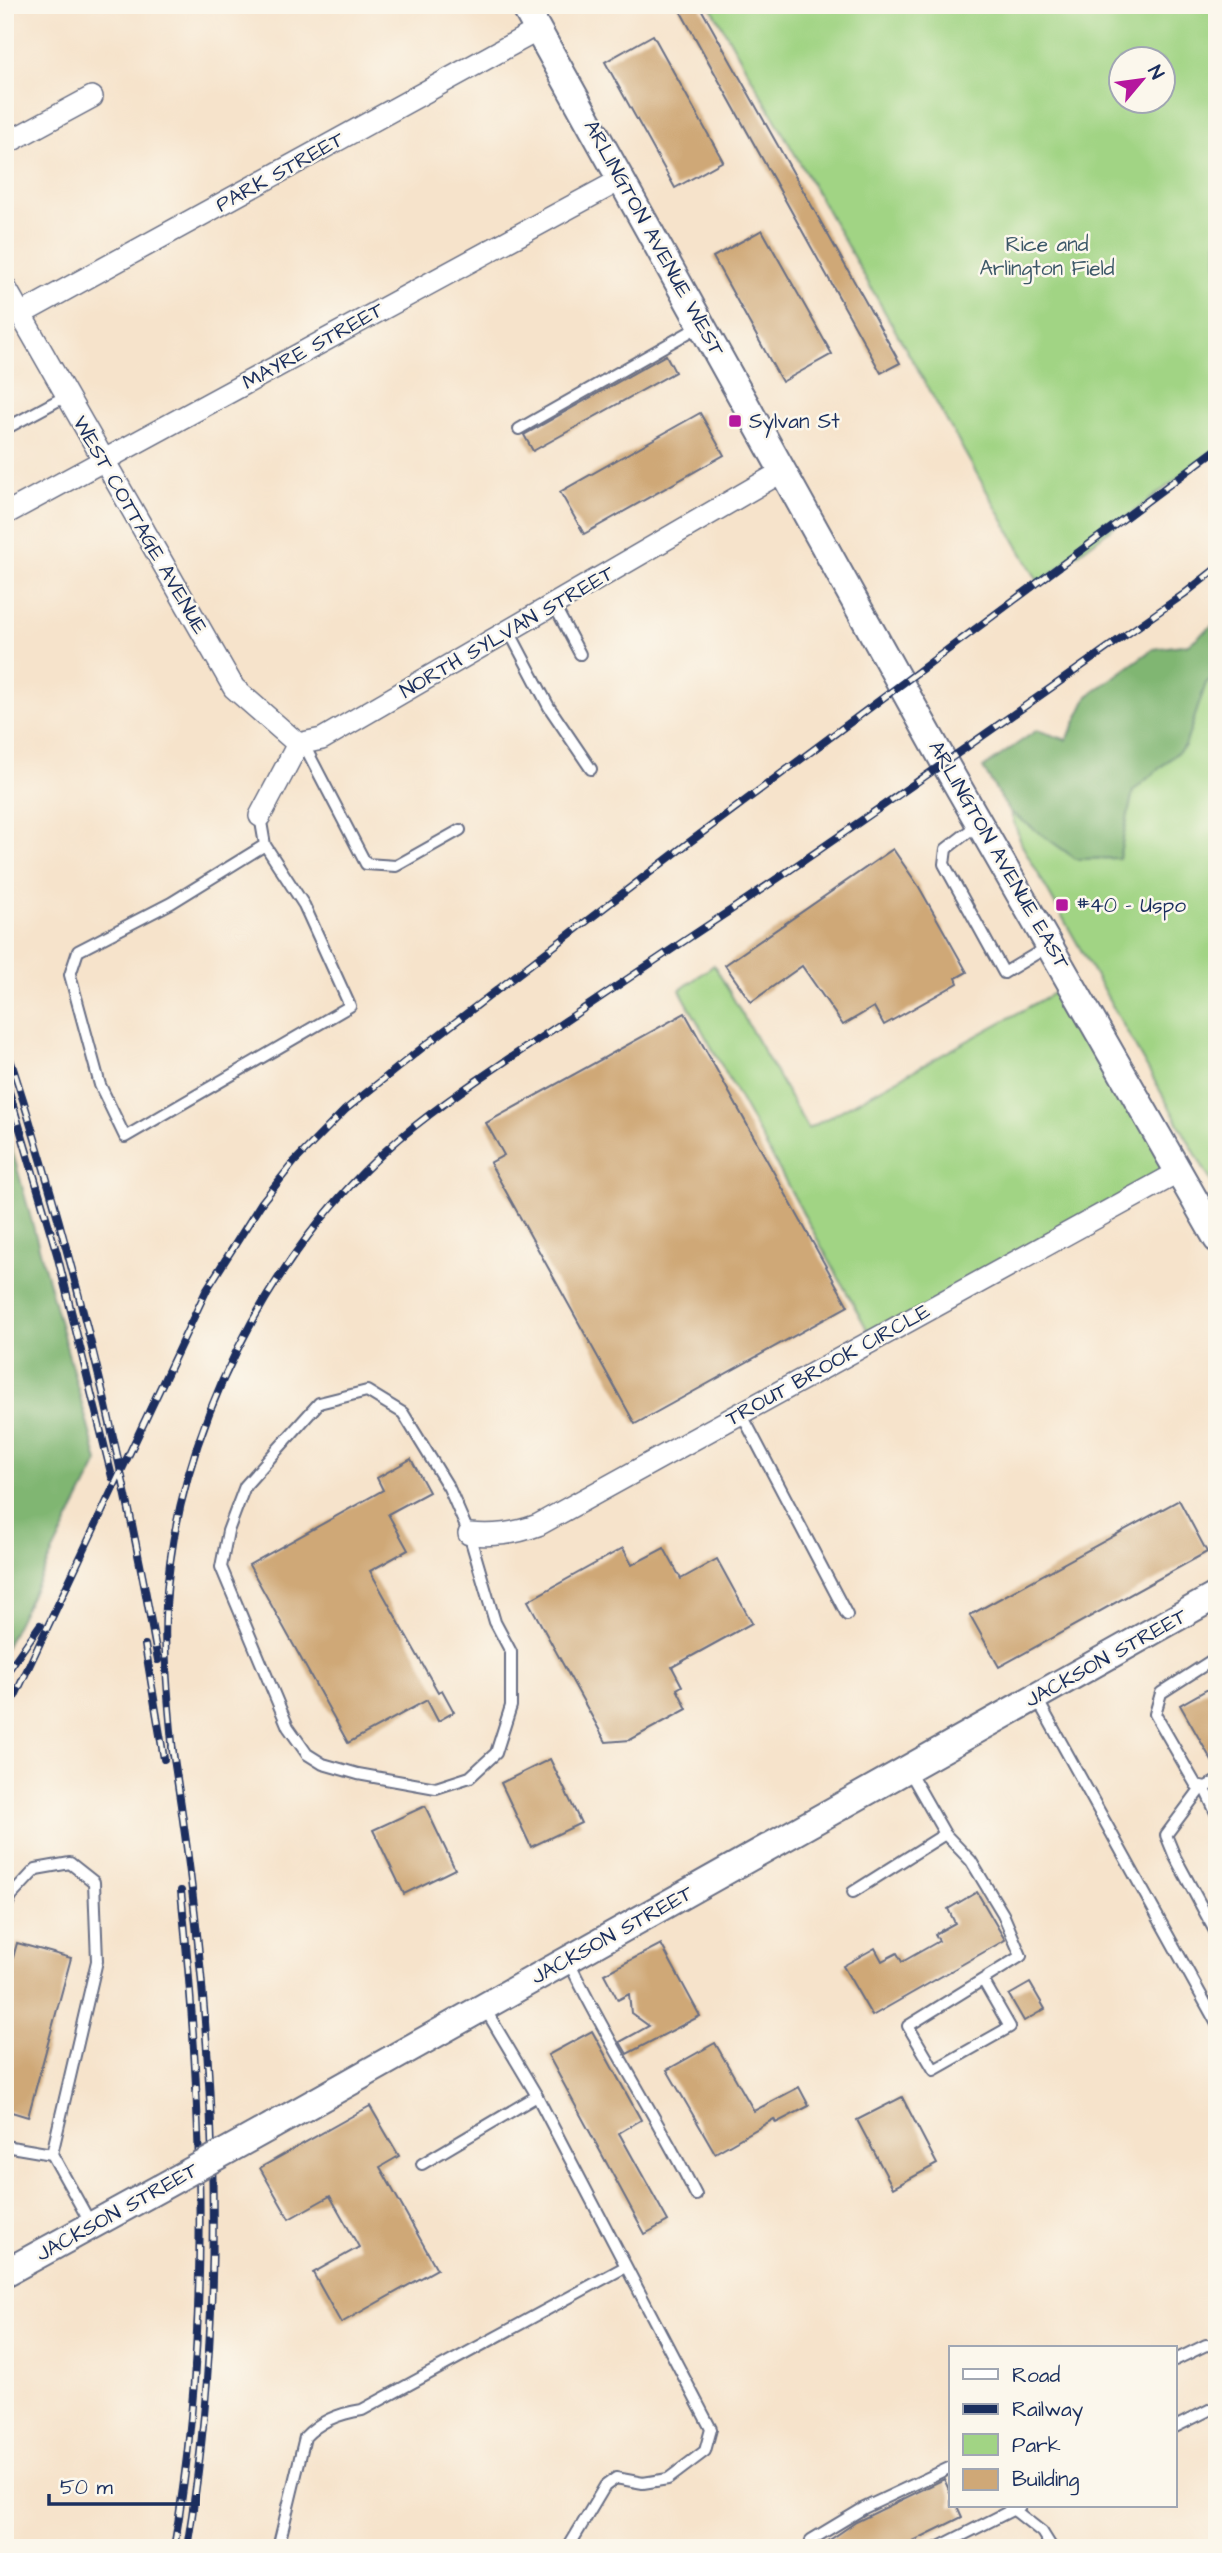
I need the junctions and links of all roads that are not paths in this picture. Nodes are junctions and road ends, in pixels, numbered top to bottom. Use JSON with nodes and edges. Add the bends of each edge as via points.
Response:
{"nodes":[{"id":1,"x":524,"y":5,"type":"edge"},
{"id":2,"x":538,"y":30,"type":"junction"},
{"id":3,"x":92,"y":97,"type":"dead end"},
{"id":4,"x":5,"y":144,"type":"edge"},
{"id":5,"x":622,"y":178,"type":"junction"},
{"id":6,"x":5,"y":287,"type":"edge"},
{"id":7,"x":21,"y":314,"type":"junction"},
{"id":8,"x":703,"y":324,"type":"junction"},
{"id":9,"x":66,"y":396,"type":"junction"},
{"id":10,"x":5,"y":429,"type":"edge"},
{"id":11,"x":519,"y":429,"type":"dead end"},
{"id":12,"x":102,"y":461,"type":"junction"},
{"id":13,"x":783,"y":471,"type":"junction"},
{"id":14,"x":5,"y":514,"type":"edge"},
{"id":15,"x":554,"y":605,"type":"junction"},
{"id":16,"x":509,"y":631,"type":"junction"},
{"id":17,"x":580,"y":653,"type":"dead end"},
{"id":18,"x":301,"y":743,"type":"junction"},
{"id":19,"x":591,"y":769,"type":"dead end"},
{"id":20,"x":260,"y":816,"type":"joint"},
{"id":21,"x":980,"y":823,"type":"junction"},
{"id":22,"x":460,"y":830,"type":"dead end"},
{"id":23,"x":264,"y":845,"type":"junction"},
{"id":24,"x":1051,"y":945,"type":"junction"},
{"id":25,"x":1180,"y":1172,"type":"junction"},
{"id":26,"x":1217,"y":1238,"type":"edge"},
{"id":27,"x":740,"y":1413,"type":"junction"},
{"id":28,"x":469,"y":1534,"type":"junction"},
{"id":29,"x":1217,"y":1595,"type":"edge"},
{"id":30,"x":847,"y":1615,"type":"dead end"},
{"id":31,"x":1217,"y":1657,"type":"edge"},
{"id":32,"x":1037,"y":1697,"type":"junction"},
{"id":33,"x":908,"y":1769,"type":"junction"},
{"id":34,"x":1217,"y":1781,"type":"edge"},
{"id":35,"x":1202,"y":1787,"type":"junction"},
{"id":36,"x":1217,"y":1815,"type":"edge"},
{"id":37,"x":945,"y":1834,"type":"junction"},
{"id":38,"x":853,"y":1892,"type":"dead end"},
{"id":39,"x":5,"y":1910,"type":"edge"},
{"id":40,"x":1217,"y":1935,"type":"edge"},
{"id":41,"x":568,"y":1960,"type":"junction"},
{"id":42,"x":984,"y":1980,"type":"junction"},
{"id":43,"x":484,"y":2007,"type":"junction"},
{"id":44,"x":1217,"y":2024,"type":"edge"},
{"id":45,"x":537,"y":2096,"type":"junction"},
{"id":46,"x":5,"y":2146,"type":"edge"},
{"id":47,"x":52,"y":2154,"type":"junction"},
{"id":48,"x":422,"y":2164,"type":"dead end"},
{"id":49,"x":696,"y":2195,"type":"dead end"},
{"id":50,"x":92,"y":2226,"type":"junction"},
{"id":51,"x":625,"y":2267,"type":"junction"},
{"id":52,"x":5,"y":2273,"type":"edge"},
{"id":53,"x":1217,"y":2346,"type":"edge"},
{"id":54,"x":1176,"y":2360,"type":"edge"},
{"id":55,"x":1217,"y":2406,"type":"edge"},
{"id":56,"x":1176,"y":2426,"type":"edge"},
{"id":57,"x":949,"y":2469,"type":"edge"},
{"id":58,"x":1011,"y":2508,"type":"edge"},
{"id":59,"x":1014,"y":2508,"type":"edge"},
{"id":60,"x":278,"y":2548,"type":"edge"},
{"id":61,"x":568,"y":2548,"type":"edge"},
{"id":62,"x":810,"y":2548,"type":"edge"},
{"id":63,"x":937,"y":2548,"type":"edge"},
{"id":64,"x":1052,"y":2548,"type":"edge"}],
"edges":[{"from":1,"to":2,"type":"street","name":"ARLINGTON AVENUE WEST"},
{"from":2,"to":5,"type":"street","name":"ARLINGTON AVENUE WEST"},
{"from":2,"to":7,"type":"street","name":"PARK STREET"},
{"from":3,"to":4,"type":"street"},
{"from":5,"to":8,"type":"street","name":"ARLINGTON AVENUE WEST"},
{"from":5,"to":12,"type":"street","name":"MAYRE STREET"},
{"from":6,"to":7,"type":"street","name":"WEST COTTAGE AVENUE"},
{"from":7,"to":9,"type":"street","name":"WEST COTTAGE AVENUE"},
{"from":8,"to":11,"type":"lane"},
{"from":8,"to":13,"type":"street","name":"ARLINGTON AVENUE WEST"},
{"from":9,"to":10,"type":"lane"},
{"from":9,"to":12,"type":"street","name":"WEST COTTAGE AVENUE"},
{"from":12,"to":14,"type":"street","name":"MAYRE STREET"},
{"from":12,"to":18,"type":"street","name":"WEST COTTAGE AVENUE","via":[[233,688]]},
{"from":13,"to":15,"type":"street","name":"NORTH SYLVAN STREET"},
{"from":13,"to":21,"type":"street","name":"ARLINGTON AVENUE EAST"},
{"from":15,"to":16,"type":"street","name":"NORTH SYLVAN STREET"},
{"from":15,"to":17,"type":"lane"},
{"from":16,"to":18,"type":"street","name":"NORTH SYLVAN STREET","via":[[322,739]]},
{"from":16,"to":19,"type":"lane","via":[[549,707]]},
{"from":18,"to":20,"type":"street"},
{"from":18,"to":22,"type":"lane","via":[[366,864],[396,866]]},
{"from":20,"to":23,"type":"lane"},
{"from":21,"to":24,"type":"street","name":"ARLINGTON AVENUE EAST"},
{"from":21,"to":24,"type":"lane","via":[[946,849],[944,864],[1004,973]]},
{"from":23,"to":23,"type":"lane","via":[[171,904],[78,951],[71,975],[100,1085],[125,1137],[349,1006],[304,905]]},
{"from":24,"to":25,"type":"street","name":"ARLINGTON AVENUE EAST"},
{"from":25,"to":26,"type":"street","name":"ARLINGTON AVENUE EAST"},
{"from":25,"to":27,"type":"street","name":"TROUT BROOK CIRCLE"},
{"from":27,"to":28,"type":"street","name":"TROUT BROOK CIRCLE","via":[[538,1525],[516,1533]]},
{"from":27,"to":30,"type":"lane"},
{"from":28,"to":28,"type":"lane","via":[[449,1488],[403,1413],[367,1391],[319,1403],[245,1486],[228,1531],[221,1567],[288,1727],[307,1754],[323,1765],[436,1788],[470,1777],[496,1753],[511,1706],[511,1652],[495,1622]]},
{"from":29,"to":32,"type":"street","name":"JACKSON STREET"},
{"from":31,"to":35,"type":"lane","via":[[1171,1684],[1156,1707],[1158,1721],[1189,1777]]},
{"from":32,"to":33,"type":"street","name":"JACKSON STREET"},
{"from":32,"to":44,"type":"lane"},
{"from":33,"to":37,"type":"lane"},
{"from":33,"to":41,"type":"street","name":"JACKSON STREET"},
{"from":34,"to":35,"type":"lane"},
{"from":35,"to":36,"type":"lane"},
{"from":35,"to":40,"type":"lane","via":[[1167,1835]]},
{"from":37,"to":38,"type":"lane"},
{"from":37,"to":42,"type":"lane","via":[[971,1861],[1021,1955]]},
{"from":39,"to":47,"type":"lane","via":[[11,1896],[36,1869],[70,1863],[94,1882],[97,1961]]},
{"from":41,"to":43,"type":"street","name":"JACKSON STREET"},
{"from":41,"to":49,"type":"lane"},
{"from":42,"to":42,"type":"lane","via":[[908,2026],[934,2070],[1010,2026]]},
{"from":43,"to":45,"type":"lane"},
{"from":43,"to":50,"type":"street","name":"JACKSON STREET","bridge":true},
{"from":45,"to":48,"type":"lane"},
{"from":45,"to":51,"type":"lane"},
{"from":46,"to":47,"type":"lane"},
{"from":47,"to":50,"type":"lane"},
{"from":50,"to":52,"type":"street","name":"JACKSON STREET"},
{"from":51,"to":60,"type":"lane","via":[[362,2410],[343,2413],[313,2429],[305,2437]]},
{"from":51,"to":61,"type":"lane","via":[[711,2429],[705,2451],[667,2479],[643,2483],[617,2478],[605,2486]]},
{"from":53,"to":54,"type":"lane","via":[[1206,2345]]},
{"from":55,"to":56,"type":"lane"},
{"from":57,"to":62,"type":"lane","via":[[830,2527],[811,2540]]},
{"from":58,"to":63,"type":"lane"},
{"from":59,"to":64,"type":"lane","via":[[1042,2532]]}]}
